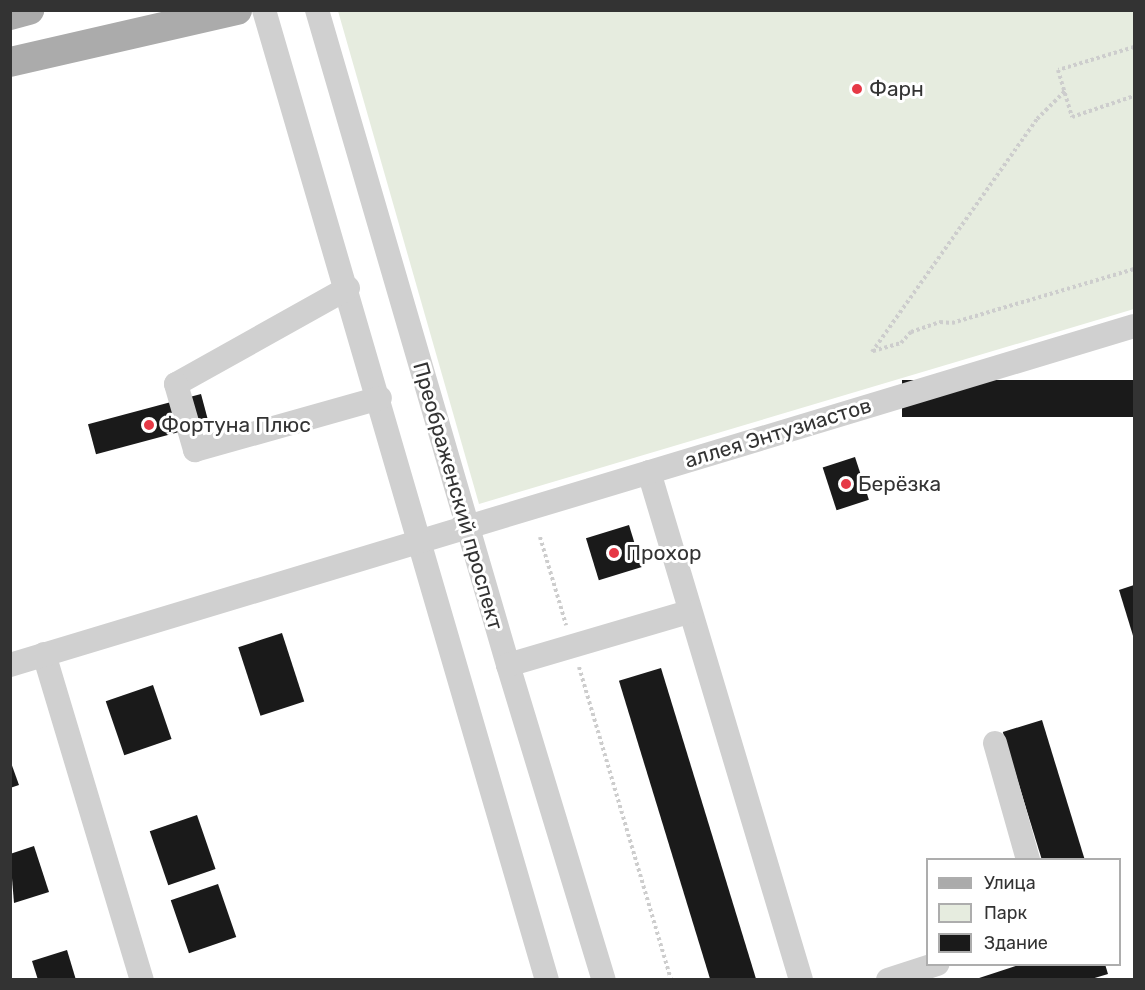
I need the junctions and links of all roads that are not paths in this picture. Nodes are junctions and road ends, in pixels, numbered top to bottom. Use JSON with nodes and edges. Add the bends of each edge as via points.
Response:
{"nodes":[{"id":1,"x":29,"y":10,"type":"edge"},
{"id":2,"x":237,"y":10,"type":"edge"},
{"id":3,"x":264,"y":10,"type":"edge"},
{"id":4,"x":317,"y":10,"type":"edge"},
{"id":5,"x":10,"y":15,"type":"edge"},
{"id":6,"x":10,"y":62,"type":"edge"},
{"id":7,"x":348,"y":288,"type":"junction"},
{"id":8,"x":1134,"y":326,"type":"edge"},
{"id":9,"x":380,"y":398,"type":"junction"},
{"id":10,"x":648,"y":472,"type":"junction"},
{"id":11,"x":467,"y":526,"type":"junction"},
{"id":12,"x":421,"y":539,"type":"junction"},
{"id":13,"x":688,"y":612,"type":"junction"},
{"id":14,"x":44,"y":654,"type":"junction"},
{"id":15,"x":10,"y":665,"type":"edge"},
{"id":16,"x":508,"y":665,"type":"junction"},
{"id":17,"x":994,"y":743,"type":"dead end"},
{"id":18,"x":1027,"y":858,"type":"edge"},
{"id":19,"x":931,"y":966,"type":"edge"},
{"id":20,"x":142,"y":980,"type":"edge"},
{"id":21,"x":548,"y":980,"type":"edge"},
{"id":22,"x":604,"y":980,"type":"edge"},
{"id":23,"x":801,"y":980,"type":"edge"},
{"id":24,"x":888,"y":980,"type":"edge"}],
"edges":[{"from":1,"to":5,"type":"main road"},
{"from":2,"to":6,"type":"main road"},
{"from":3,"to":7,"type":"street"},
{"from":4,"to":11,"type":"street","name":"Преображенский проспект"},
{"from":7,"to":9,"type":"street"},
{"from":7,"to":9,"type":"street","via":[[176,384],[195,450]]},
{"from":8,"to":10,"type":"street","name":"аллея Энтузиастов"},
{"from":9,"to":12,"type":"street"},
{"from":10,"to":11,"type":"street","name":"аллея Энтузиастов"},
{"from":10,"to":13,"type":"street"},
{"from":11,"to":12,"type":"street","name":"аллея Энтузиастов"},
{"from":11,"to":16,"type":"street","name":"Преображенский проспект"},
{"from":12,"to":14,"type":"street","name":"аллея Энтузиастов"},
{"from":12,"to":21,"type":"street"},
{"from":13,"to":16,"type":"street"},
{"from":13,"to":23,"type":"street"},
{"from":14,"to":15,"type":"street","name":"аллея Энтузиастов"},
{"from":14,"to":20,"type":"street"},
{"from":16,"to":22,"type":"street","name":"Преображенский проспект"},
{"from":17,"to":18,"type":"street"},
{"from":19,"to":24,"type":"street"}]}
